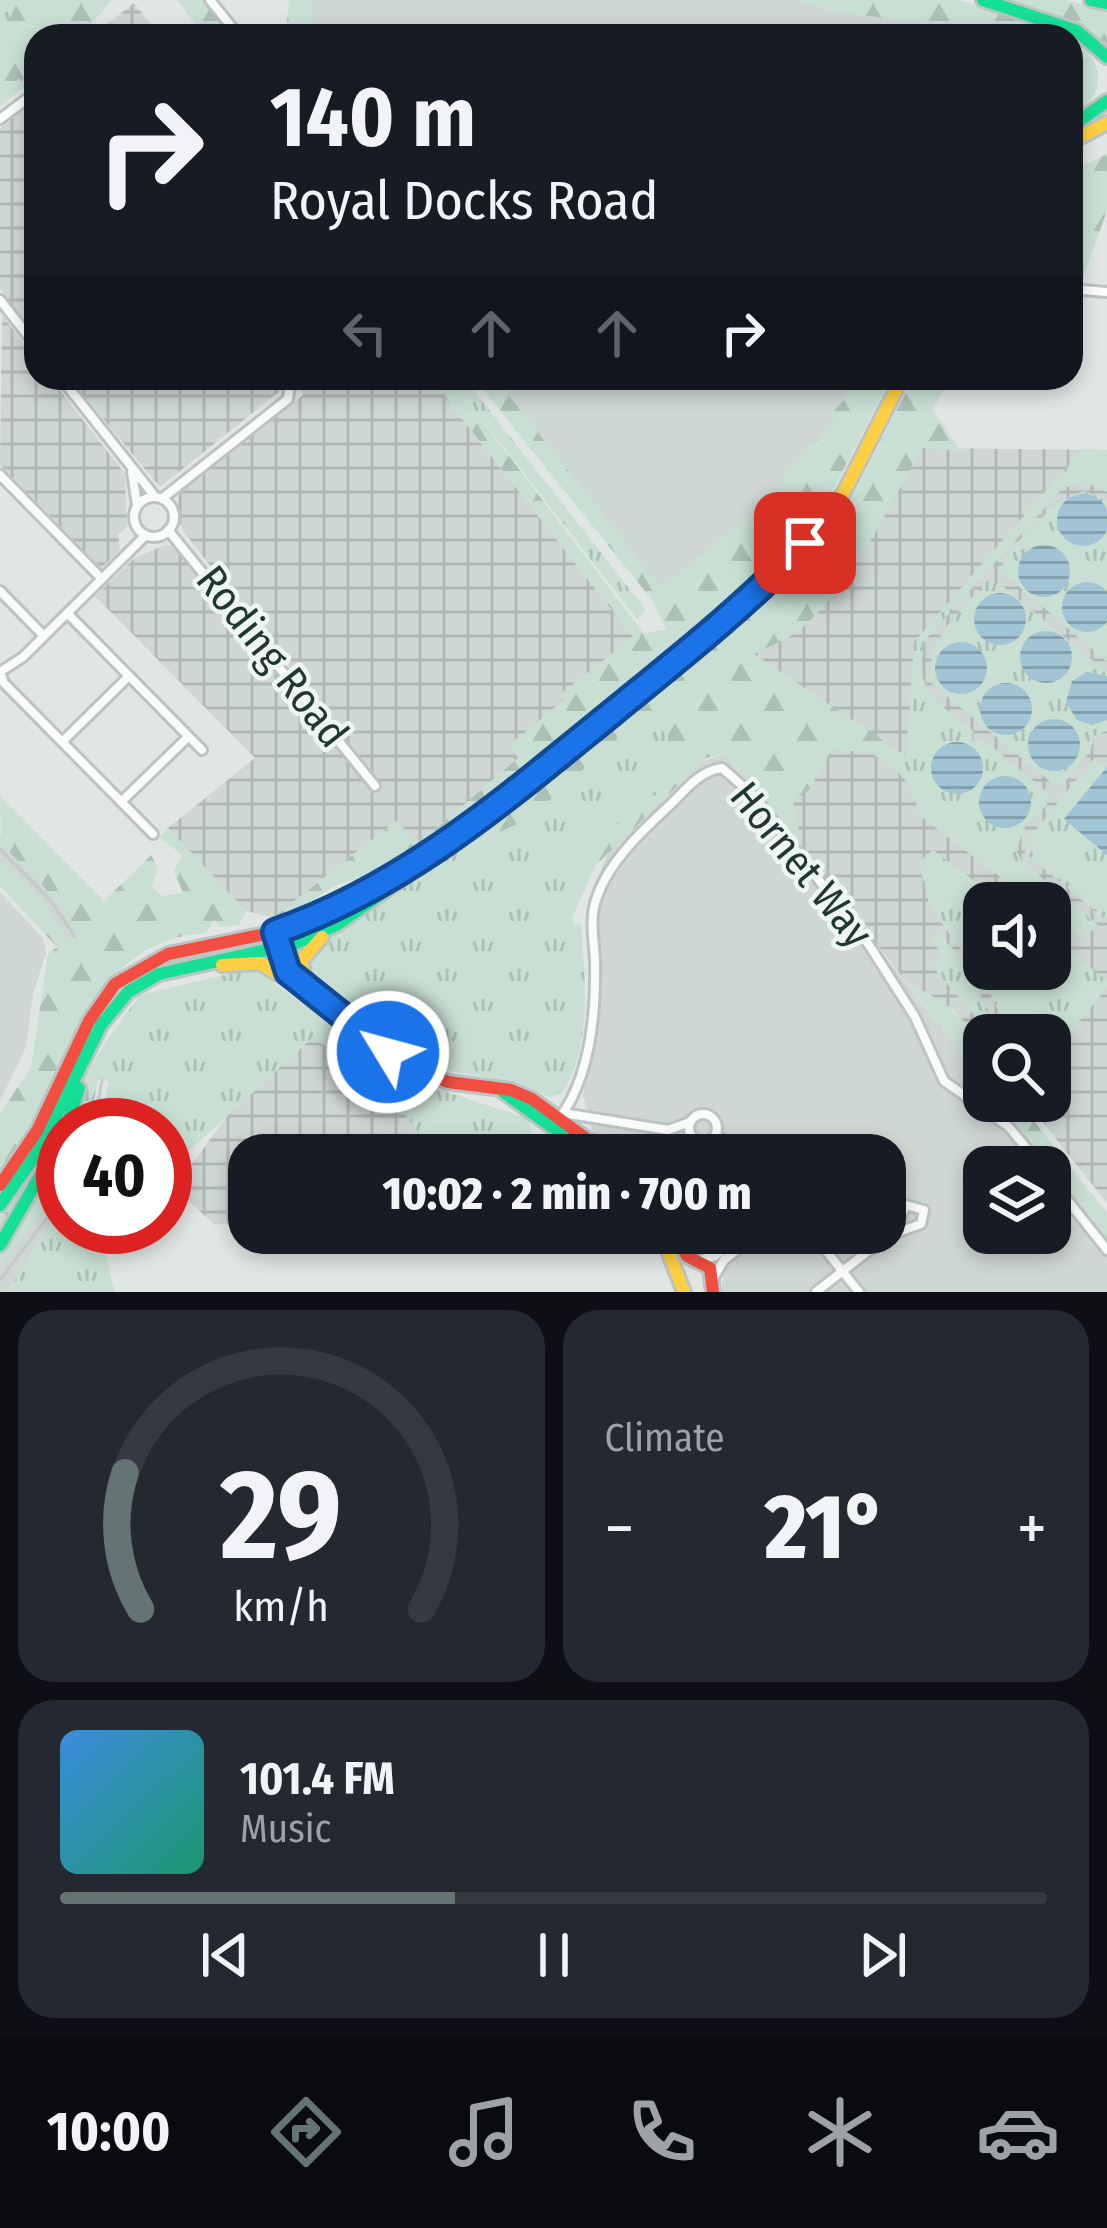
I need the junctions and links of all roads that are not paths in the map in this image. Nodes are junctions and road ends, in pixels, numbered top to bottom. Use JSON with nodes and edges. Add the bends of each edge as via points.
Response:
{"nodes":[{"id":1,"x":210,"y":0,"type":"edge"},
{"id":2,"x":983,"y":0,"type":"edge"},
{"id":3,"x":1091,"y":0,"type":"edge"},
{"id":4,"x":1107,"y":3,"type":"edge"},
{"id":5,"x":229,"y":24,"type":"edge"},
{"id":6,"x":1056,"y":24,"type":"edge"},
{"id":7,"x":1083,"y":36,"type":"edge"},
{"id":8,"x":1107,"y":57,"type":"edge"},
{"id":9,"x":0,"y":301,"type":"edge"},
{"id":10,"x":24,"y":331,"type":"edge"},
{"id":11,"x":70,"y":390,"type":"edge"},
{"id":12,"x":289,"y":390,"type":"edge"},
{"id":13,"x":896,"y":390,"type":"edge"},
{"id":14,"x":131,"y":467,"type":"junction"},
{"id":15,"x":0,"y":475,"type":"edge"},
{"id":16,"x":159,"y":496,"type":"junction"},
{"id":17,"x":137,"y":506,"type":"junction"},
{"id":18,"x":168,"y":530,"type":"junction"},
{"id":19,"x":144,"y":537,"type":"junction"},
{"id":20,"x":102,"y":579,"type":"junction"},
{"id":21,"x":0,"y":592,"type":"edge"},
{"id":22,"x":67,"y":613,"type":"junction"},
{"id":23,"x":44,"y":636,"type":"junction"},
{"id":24,"x":0,"y":672,"type":"edge"},
{"id":25,"x":129,"y":676,"type":"junction"},
{"id":26,"x":188,"y":736,"type":"junction"},
{"id":27,"x":62,"y":742,"type":"junction"},
{"id":28,"x":202,"y":750,"type":"dead end"},
{"id":29,"x":375,"y":786,"type":"dead end"},
{"id":30,"x":121,"y":802,"type":"junction"},
{"id":31,"x":153,"y":834,"type":"dead end"},
{"id":32,"x":418,"y":863,"type":"junction"},
{"id":33,"x":338,"y":925,"type":"junction"},
{"id":34,"x":275,"y":932,"type":"junction"},
{"id":35,"x":280,"y":949,"type":"junction"},
{"id":36,"x":152,"y":961,"type":"junction"},
{"id":37,"x":208,"y":966,"type":"junction"},
{"id":38,"x":302,"y":975,"type":"junction"},
{"id":39,"x":312,"y":994,"type":"junction"},
{"id":40,"x":83,"y":1066,"type":"junction"},
{"id":41,"x":74,"y":1098,"type":"edge"},
{"id":42,"x":560,"y":1118,"type":"junction"},
{"id":43,"x":690,"y":1122,"type":"junction"},
{"id":44,"x":573,"y":1134,"type":"edge"},
{"id":45,"x":581,"y":1134,"type":"edge"},
{"id":46,"x":694,"y":1134,"type":"edge"},
{"id":47,"x":716,"y":1134,"type":"edge"},
{"id":48,"x":1025,"y":1146,"type":"edge"},
{"id":49,"x":0,"y":1185,"type":"edge"},
{"id":50,"x":36,"y":1186,"type":"edge"},
{"id":51,"x":0,"y":1204,"type":"edge"},
{"id":52,"x":1071,"y":1205,"type":"edge"},
{"id":53,"x":887,"y":1236,"type":"joint"},
{"id":54,"x":0,"y":1245,"type":"edge"},
{"id":55,"x":1107,"y":1250,"type":"edge"},
{"id":56,"x":669,"y":1254,"type":"edge"},
{"id":57,"x":690,"y":1254,"type":"edge"},
{"id":58,"x":718,"y":1254,"type":"edge"},
{"id":59,"x":732,"y":1254,"type":"edge"},
{"id":60,"x":829,"y":1254,"type":"edge"},
{"id":61,"x":864,"y":1254,"type":"edge"},
{"id":62,"x":695,"y":1261,"type":"junction"},
{"id":63,"x":842,"y":1271,"type":"junction"},
{"id":64,"x":681,"y":1287,"type":"edge"},
{"id":65,"x":712,"y":1287,"type":"edge"},
{"id":66,"x":816,"y":1292,"type":"edge"},
{"id":67,"x":859,"y":1292,"type":"edge"}],
"edges":[{"from":1,"to":5,"type":"street"},
{"from":2,"to":6,"type":"main road"},
{"from":3,"to":4,"type":"main road"},
{"from":7,"to":8,"type":"main road"},
{"from":9,"to":10,"type":"street"},
{"from":11,"to":14,"type":"street"},
{"from":12,"to":16,"type":"street","via":[[288,399]]},
{"from":13,"to":32,"type":"main road","via":[[843,494],[805,543],[737,610]]},
{"from":14,"to":16,"type":"street"},
{"from":14,"to":17,"type":"street"},
{"from":15,"to":20,"type":"street"},
{"from":16,"to":17,"type":"street"},
{"from":16,"to":18,"type":"street","via":[[171,514]]},
{"from":17,"to":19,"type":"street"},
{"from":18,"to":19,"type":"street","via":[[159,539]]},
{"from":18,"to":29,"type":"street","name":"Roding Road"},
{"from":19,"to":20,"type":"street"},
{"from":20,"to":22,"type":"street"},
{"from":21,"to":23,"type":"street"},
{"from":22,"to":23,"type":"street"},
{"from":22,"to":25,"type":"street"},
{"from":23,"to":24,"type":"street"},
{"from":24,"to":27,"type":"street"},
{"from":25,"to":26,"type":"street"},
{"from":25,"to":27,"type":"street"},
{"from":26,"to":28,"type":"street"},
{"from":26,"to":30,"type":"street"},
{"from":27,"to":30,"type":"street"},
{"from":30,"to":31,"type":"street"},
{"from":32,"to":33,"type":"main road"},
{"from":32,"to":34,"type":"main road"},
{"from":33,"to":35,"type":"main road"},
{"from":33,"to":38,"type":"main road","via":[[305,950]]},
{"from":34,"to":35,"type":"main road"},
{"from":34,"to":36,"type":"main road"},
{"from":35,"to":36,"type":"main road","via":[[273,941]]},
{"from":35,"to":37,"type":"main road"},
{"from":35,"to":38,"type":"main road"},
{"from":35,"to":39,"type":"main road","via":[[288,972]]},
{"from":36,"to":49,"type":"main road","via":[[103,999],[37,1131]]},
{"from":37,"to":39,"type":"main road","via":[[260,963]]},
{"from":37,"to":40,"type":"main road","via":[[159,974],[128,992]]},
{"from":38,"to":39,"type":"main road"},
{"from":39,"to":42,"type":"main road","via":[[413,1069],[532,1099]]},
{"from":40,"to":41,"type":"main road"},
{"from":40,"to":51,"type":"main road"},
{"from":42,"to":43,"type":"street","via":[[668,1130]]},
{"from":42,"to":44,"type":"main road"},
{"from":42,"to":45,"type":"main road"},
{"from":42,"to":48,"type":"street","name":"Hornet Way","via":[[580,1083],[592,1013],[597,896],[616,860],[662,812],[705,773],[722,768],[748,789],[869,946],[944,1081]]},
{"from":43,"to":46,"type":"street"},
{"from":43,"to":47,"type":"street","via":[[710,1116]]},
{"from":50,"to":54,"type":"main road"},
{"from":52,"to":55,"type":"street"},
{"from":53,"to":53,"type":"street","via":[[906,1205],[924,1210],[917,1227]]},
{"from":56,"to":64,"type":"main road"},
{"from":57,"to":62,"type":"main road"},
{"from":58,"to":62,"type":"street"},
{"from":59,"to":65,"type":"street"},
{"from":60,"to":63,"type":"street"},
{"from":61,"to":63,"type":"street"},
{"from":62,"to":64,"type":"main road","via":[[683,1266]]},
{"from":62,"to":65,"type":"main road","via":[[707,1264]]},
{"from":63,"to":66,"type":"street"},
{"from":63,"to":67,"type":"street"}]}
